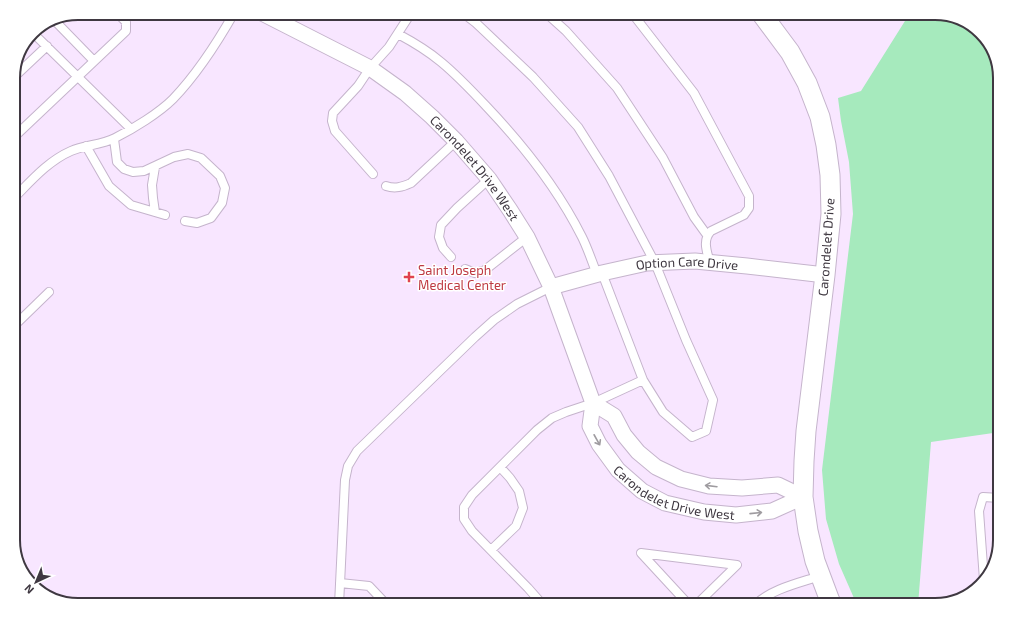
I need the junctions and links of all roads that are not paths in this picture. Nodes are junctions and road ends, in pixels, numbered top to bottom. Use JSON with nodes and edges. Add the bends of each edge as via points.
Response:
{"nodes":[{"id":1,"x":124,"y":20,"type":"edge"},
{"id":2,"x":230,"y":20,"type":"edge"},
{"id":3,"x":276,"y":20,"type":"edge"},
{"id":4,"x":407,"y":20,"type":"edge"},
{"id":5,"x":472,"y":20,"type":"edge"},
{"id":6,"x":554,"y":20,"type":"edge"},
{"id":7,"x":637,"y":20,"type":"edge"},
{"id":8,"x":767,"y":20,"type":"edge"},
{"id":9,"x":58,"y":24,"type":"edge"},
{"id":10,"x":398,"y":34,"type":"junction"},
{"id":11,"x":37,"y":37,"type":"edge"},
{"id":12,"x":47,"y":46,"type":"junction"},
{"id":13,"x":94,"y":61,"type":"junction"},
{"id":14,"x":370,"y":68,"type":"junction"},
{"id":15,"x":21,"y":71,"type":"edge"},
{"id":16,"x":78,"y":76,"type":"junction"},
{"id":17,"x":131,"y":129,"type":"junction"},
{"id":18,"x":20,"y":131,"type":"edge"},
{"id":19,"x":114,"y":139,"type":"junction"},
{"id":20,"x":456,"y":141,"type":"junction"},
{"id":21,"x":86,"y":146,"type":"junction"},
{"id":22,"x":155,"y":167,"type":"junction"},
{"id":23,"x":373,"y":174,"type":"dead end"},
{"id":24,"x":489,"y":179,"type":"junction"},
{"id":25,"x":386,"y":186,"type":"dead end"},
{"id":26,"x":20,"y":192,"type":"edge"},
{"id":27,"x":155,"y":212,"type":"junction"},
{"id":28,"x":165,"y":215,"type":"dead end"},
{"id":29,"x":185,"y":221,"type":"dead end"},
{"id":30,"x":707,"y":235,"type":"junction"},
{"id":31,"x":527,"y":237,"type":"junction"},
{"id":32,"x":451,"y":257,"type":"dead end"},
{"id":33,"x":710,"y":262,"type":"junction"},
{"id":34,"x":655,"y":263,"type":"junction"},
{"id":35,"x":465,"y":269,"type":"dead end"},
{"id":36,"x":600,"y":273,"type":"junction"},
{"id":37,"x":825,"y":275,"type":"junction"},
{"id":38,"x":551,"y":288,"type":"junction"},
{"id":39,"x":49,"y":292,"type":"dead end"},
{"id":40,"x":20,"y":320,"type":"edge"},
{"id":41,"x":643,"y":380,"type":"junction"},
{"id":42,"x":593,"y":403,"type":"junction"},
{"id":43,"x":500,"y":467,"type":"junction"},
{"id":44,"x":803,"y":497,"type":"junction"},
{"id":45,"x":993,"y":498,"type":"edge"},
{"id":46,"x":491,"y":550,"type":"junction"},
{"id":47,"x":983,"y":571,"type":"edge"},
{"id":48,"x":820,"y":576,"type":"junction"},
{"id":49,"x":340,"y":583,"type":"junction"},
{"id":50,"x":339,"y":598,"type":"edge"},
{"id":51,"x":380,"y":598,"type":"edge"},
{"id":52,"x":537,"y":598,"type":"edge"},
{"id":53,"x":683,"y":598,"type":"edge"},
{"id":54,"x":703,"y":598,"type":"edge"},
{"id":55,"x":764,"y":598,"type":"edge"},
{"id":56,"x":829,"y":598,"type":"edge"}],
"edges":[{"from":1,"to":13,"type":"lane","via":[[126,31]]},
{"from":2,"to":17,"type":"lane","via":[[210,53],[172,100]]},
{"from":3,"to":14,"type":"street","name":"Carondelet Drive West"},
{"from":4,"to":10,"type":"lane"},
{"from":5,"to":34,"type":"lane","via":[[533,77],[578,126],[609,176]]},
{"from":6,"to":30,"type":"lane","via":[[617,88],[663,158],[694,218]]},
{"from":7,"to":30,"type":"lane","via":[[694,93],[749,196],[749,208],[744,215]]},
{"from":8,"to":37,"type":"street","name":"Carondelet Drive","via":[[790,52],[808,84],[820,117],[830,175],[831,214]]},
{"from":9,"to":13,"type":"lane"},
{"from":10,"to":14,"type":"lane"},
{"from":10,"to":36,"type":"lane","via":[[425,50],[461,79],[509,130],[541,170],[566,209]]},
{"from":11,"to":12,"type":"lane"},
{"from":12,"to":15,"type":"lane"},
{"from":12,"to":16,"type":"lane"},
{"from":13,"to":16,"type":"lane"},
{"from":14,"to":20,"type":"street","name":"Carondelet Drive West","via":[[405,93]]},
{"from":14,"to":23,"type":"lane","via":[[358,86],[333,112],[332,121],[336,131]]},
{"from":16,"to":17,"type":"lane"},
{"from":16,"to":18,"type":"lane"},
{"from":17,"to":19,"type":"lane"},
{"from":19,"to":21,"type":"lane"},
{"from":19,"to":22,"type":"lane","via":[[117,162],[124,169],[134,172]]},
{"from":20,"to":24,"type":"street","name":"Carondelet Drive West"},
{"from":20,"to":25,"type":"lane","via":[[411,183],[402,187]]},
{"from":21,"to":26,"type":"lane","via":[[57,158]]},
{"from":21,"to":27,"type":"lane","via":[[109,186],[131,205]]},
{"from":22,"to":27,"type":"lane","via":[[152,185]]},
{"from":22,"to":29,"type":"lane","via":[[174,157],[188,154],[201,158],[220,176],[225,188],[222,203],[211,218],[197,223]]},
{"from":24,"to":31,"type":"street","name":"Carondelet Drive West"},
{"from":24,"to":32,"type":"lane","via":[[441,225],[439,237],[443,248]]},
{"from":27,"to":28,"type":"lane"},
{"from":30,"to":33,"type":"lane","via":[[705,245]]},
{"from":31,"to":35,"type":"lane","via":[[485,270],[475,273]]},
{"from":31,"to":38,"type":"street","name":"Carondelet Drive West"},
{"from":33,"to":34,"type":"street","name":"Option Care Drive"},
{"from":33,"to":37,"type":"street","name":"Option Care Drive"},
{"from":34,"to":36,"type":"street","name":"Option Care Drive"},
{"from":34,"to":41,"type":"lane","via":[[713,400],[706,431],[692,437],[663,412]]},
{"from":36,"to":38,"type":"street","name":"Option Care Drive"},
{"from":36,"to":41,"type":"lane"},
{"from":37,"to":44,"type":"street","name":"Carondelet Drive","via":[[806,431]]},
{"from":38,"to":42,"type":"street","name":"Carondelet Drive West"},
{"from":38,"to":49,"type":"lane","via":[[517,304],[494,320],[357,451],[348,466],[345,480]]},
{"from":39,"to":40,"type":"lane"},
{"from":41,"to":42,"type":"lane"},
{"from":42,"to":43,"type":"lane","via":[[552,418]]},
{"from":44,"to":42,"type":"street","name":"Carondelet Drive West","one_way":true,"via":[[778,485],[722,487],[681,479],[656,467],[638,452],[624,435],[614,416]]},
{"from":42,"to":44,"type":"street","name":"Carondelet Drive West","one_way":true,"via":[[590,426],[599,444],[618,470],[642,491],[665,503],[704,512],[736,515],[772,511]]},
{"from":43,"to":46,"type":"lane","via":[[519,491],[523,508],[516,526]]},
{"from":43,"to":46,"type":"lane","via":[[472,495],[464,507],[464,519]]},
{"from":44,"to":48,"type":"street","via":[[808,531]]},
{"from":45,"to":47,"type":"lane","via":[[983,497],[979,511]]},
{"from":46,"to":52,"type":"lane"},
{"from":48,"to":55,"type":"lane","via":[[776,591]]},
{"from":48,"to":56,"type":"street"},
{"from":49,"to":50,"type":"lane"},
{"from":49,"to":51,"type":"lane","via":[[369,586]]},
{"from":53,"to":54,"type":"lane","via":[[641,553],[737,564]]}]}
